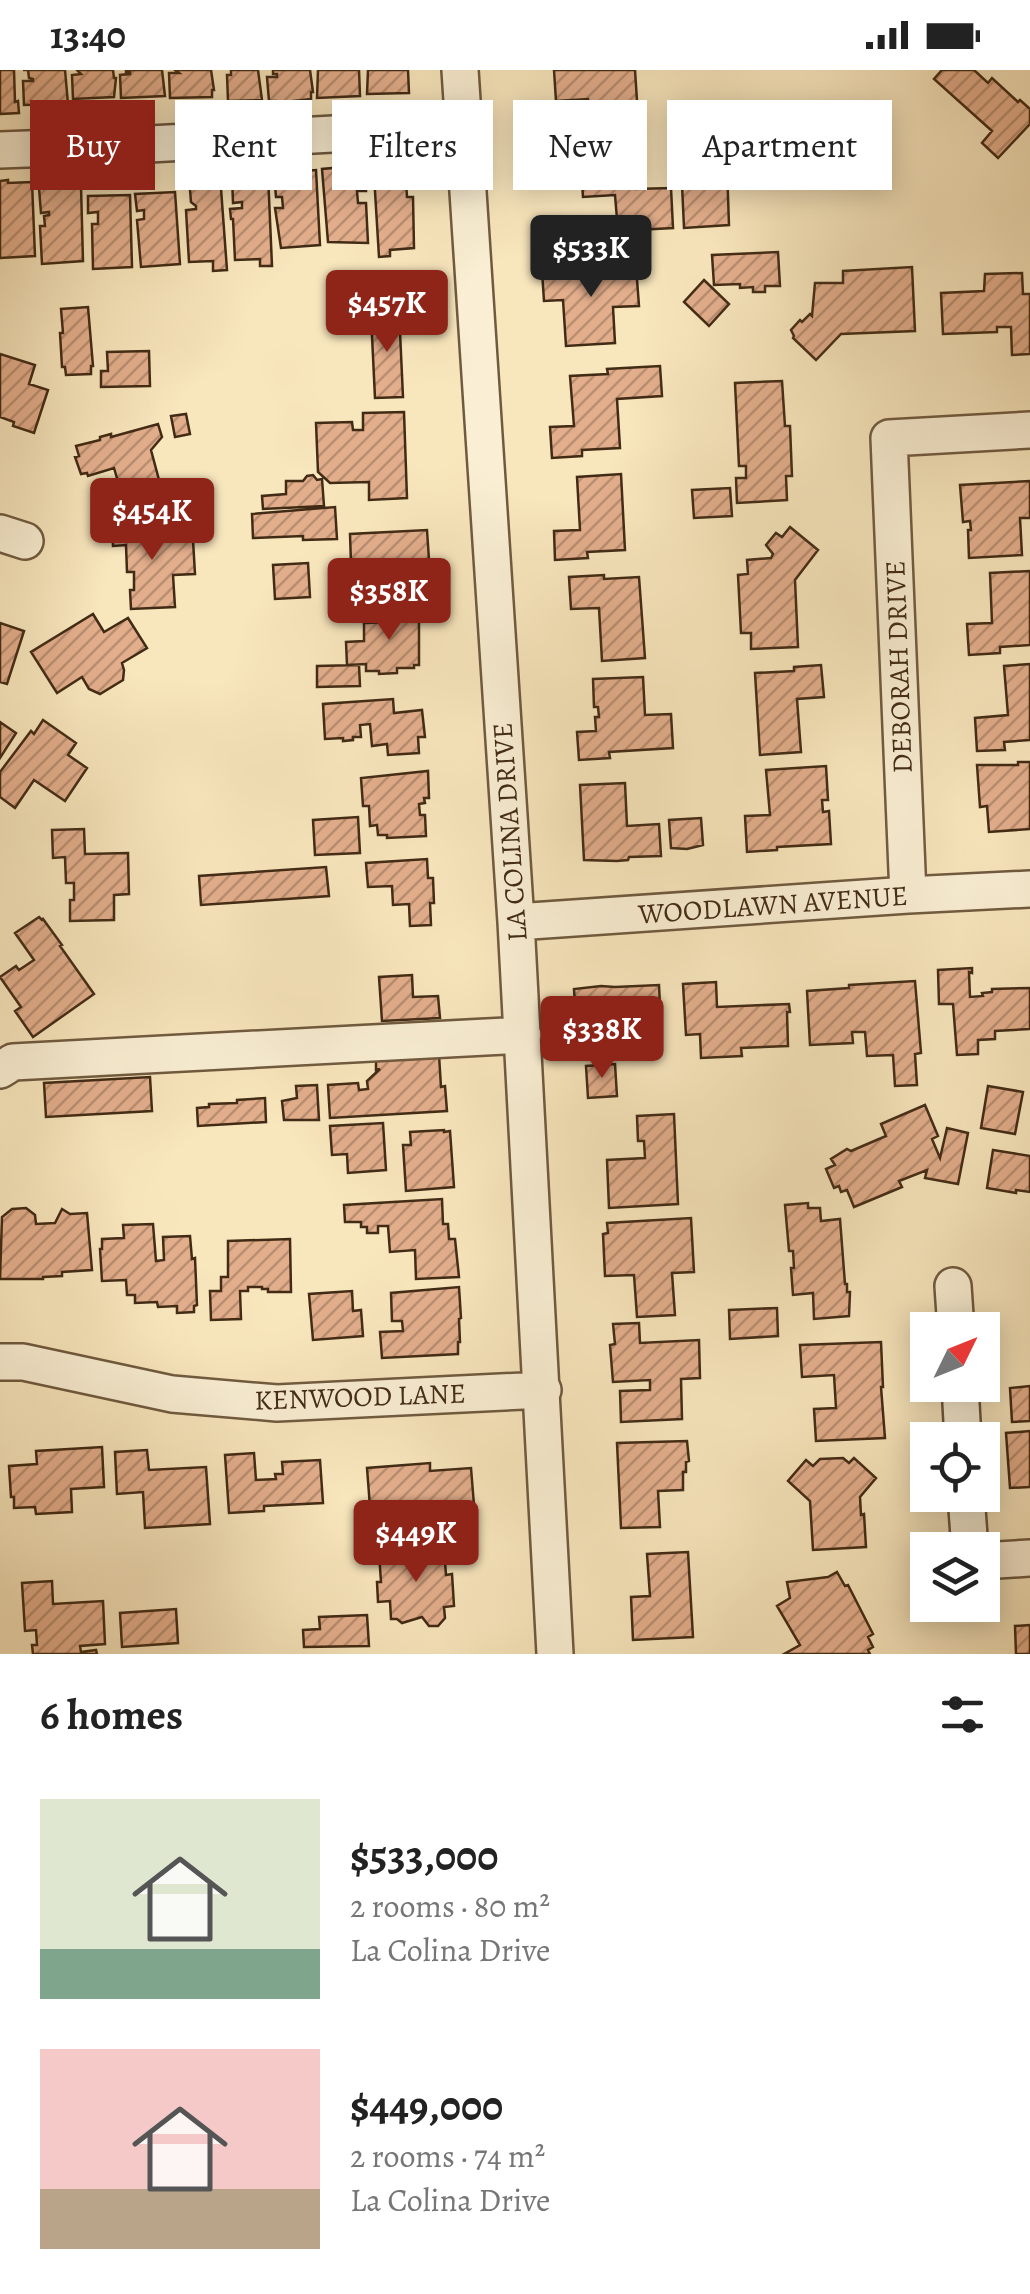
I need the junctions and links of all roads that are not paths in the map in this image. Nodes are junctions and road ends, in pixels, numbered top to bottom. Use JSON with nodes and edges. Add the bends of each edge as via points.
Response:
{"nodes":[{"id":1,"x":460,"y":70,"type":"edge"},
{"id":2,"x":462,"y":100,"type":"edge"},
{"id":3,"x":332,"y":133,"type":"edge"},
{"id":4,"x":0,"y":150,"type":"edge"},
{"id":5,"x":467,"y":190,"type":"edge"},
{"id":6,"x":1030,"y":430,"type":"edge"},
{"id":7,"x":1030,"y":889,"type":"edge"},
{"id":8,"x":908,"y":895,"type":"junction"},
{"id":9,"x":516,"y":922,"type":"junction"},
{"id":10,"x":522,"y":1034,"type":"junction"},
{"id":11,"x":0,"y":1070,"type":"edge"},
{"id":12,"x":953,"y":1286,"type":"dead end"},
{"id":13,"x":955,"y":1312,"type":"edge"},
{"id":14,"x":0,"y":1362,"type":"edge"},
{"id":15,"x":542,"y":1390,"type":"junction"},
{"id":16,"x":1030,"y":1558,"type":"edge"},
{"id":17,"x":1000,"y":1560,"type":"edge"},
{"id":18,"x":555,"y":1654,"type":"edge"}],
"edges":[{"from":1,"to":2,"type":"street","name":"LA COLINA DRIVE"},
{"from":3,"to":4,"type":"street"},
{"from":5,"to":9,"type":"street","name":"LA COLINA DRIVE"},
{"from":6,"to":8,"type":"street","name":"DEBORAH DRIVE","via":[[889,438]]},
{"from":7,"to":8,"type":"street","name":"WOODLAWN AVENUE"},
{"from":8,"to":9,"type":"street","name":"WOODLAWN AVENUE"},
{"from":9,"to":10,"type":"street","name":"LA COLINA DRIVE"},
{"from":10,"to":11,"type":"street","via":[[13,1062]]},
{"from":10,"to":15,"type":"street","name":"LA COLINA DRIVE"},
{"from":12,"to":13,"type":"street"},
{"from":14,"to":15,"type":"street","name":"KENWOOD LANE","via":[[172,1394],[277,1403]]},
{"from":15,"to":18,"type":"street","name":"LA COLINA DRIVE"},
{"from":16,"to":17,"type":"street"}]}
